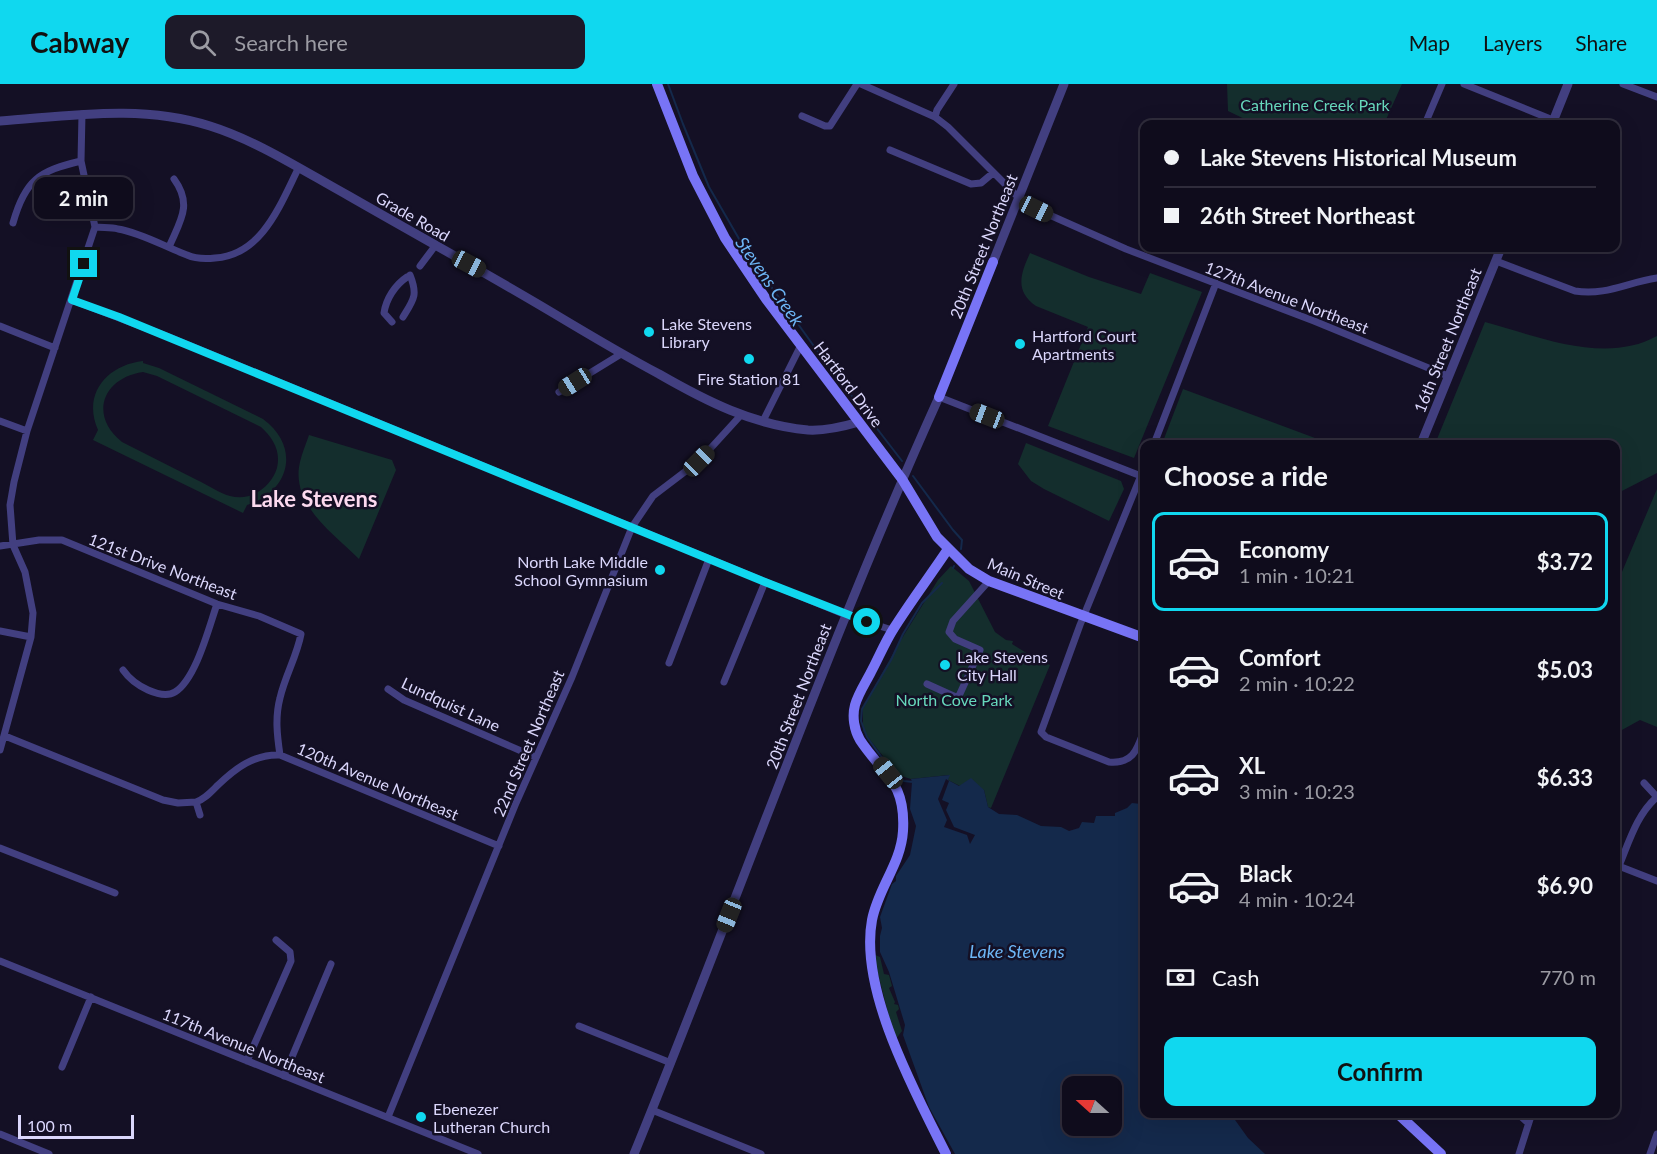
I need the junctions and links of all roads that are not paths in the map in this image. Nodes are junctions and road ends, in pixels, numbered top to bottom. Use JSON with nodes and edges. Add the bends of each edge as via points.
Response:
{"nodes":[{"id":1,"x":657,"y":84,"type":"edge"},
{"id":2,"x":859,"y":84,"type":"edge"},
{"id":3,"x":954,"y":84,"type":"edge"},
{"id":4,"x":1064,"y":84,"type":"edge"},
{"id":5,"x":1442,"y":84,"type":"edge"},
{"id":6,"x":1464,"y":84,"type":"edge"},
{"id":7,"x":1568,"y":84,"type":"edge"},
{"id":8,"x":1623,"y":84,"type":"edge"},
{"id":9,"x":1657,"y":97,"type":"edge"},
{"id":10,"x":82,"y":114,"type":"junction"},
{"id":11,"x":802,"y":116,"type":"dead end"},
{"id":12,"x":934,"y":117,"type":"junction"},
{"id":13,"x":1427,"y":120,"type":"edge"},
{"id":14,"x":1547,"y":120,"type":"edge"},
{"id":15,"x":1553,"y":120,"type":"edge"},
{"id":16,"x":0,"y":121,"type":"edge"},
{"id":17,"x":890,"y":150,"type":"dead end"},
{"id":18,"x":81,"y":161,"type":"junction"},
{"id":19,"x":298,"y":169,"type":"junction"},
{"id":20,"x":993,"y":173,"type":"junction"},
{"id":21,"x":174,"y":179,"type":"dead end"},
{"id":22,"x":1019,"y":198,"type":"junction"},
{"id":23,"x":13,"y":223,"type":"dead end"},
{"id":24,"x":95,"y":227,"type":"junction"},
{"id":25,"x":435,"y":246,"type":"junction"},
{"id":26,"x":169,"y":247,"type":"junction"},
{"id":27,"x":1499,"y":252,"type":"edge"},
{"id":28,"x":1496,"y":261,"type":"junction"},
{"id":29,"x":993,"y":262,"type":"joint"},
{"id":30,"x":420,"y":266,"type":"dead end"},
{"id":31,"x":1657,"y":278,"type":"edge"},
{"id":32,"x":1216,"y":283,"type":"junction"},
{"id":33,"x":72,"y":300,"type":"junction"},
{"id":34,"x":403,"y":316,"type":"dead end"},
{"id":35,"x":392,"y":322,"type":"dead end"},
{"id":36,"x":0,"y":326,"type":"edge"},
{"id":37,"x":801,"y":345,"type":"junction"},
{"id":38,"x":55,"y":348,"type":"junction"},
{"id":39,"x":621,"y":354,"type":"junction"},
{"id":40,"x":1448,"y":376,"type":"junction"},
{"id":41,"x":560,"y":392,"type":"dead end"},
{"id":42,"x":939,"y":397,"type":"junction"},
{"id":43,"x":741,"y":415,"type":"junction"},
{"id":44,"x":0,"y":421,"type":"edge"},
{"id":45,"x":763,"y":421,"type":"junction"},
{"id":46,"x":859,"y":422,"type":"junction"},
{"id":47,"x":27,"y":431,"type":"junction"},
{"id":48,"x":1156,"y":440,"type":"edge"},
{"id":49,"x":1423,"y":440,"type":"edge"},
{"id":50,"x":1140,"y":475,"type":"edge"},
{"id":51,"x":903,"y":477,"type":"junction"},
{"id":52,"x":1140,"y":481,"type":"edge"},
{"id":53,"x":632,"y":527,"type":"junction"},
{"id":54,"x":13,"y":545,"type":"junction"},
{"id":55,"x":0,"y":546,"type":"edge"},
{"id":56,"x":948,"y":549,"type":"junction"},
{"id":57,"x":709,"y":559,"type":"junction"},
{"id":58,"x":988,"y":581,"type":"junction"},
{"id":59,"x":765,"y":582,"type":"junction"},
{"id":60,"x":217,"y":604,"type":"junction"},
{"id":61,"x":846,"y":615,"type":"junction"},
{"id":62,"x":1084,"y":617,"type":"junction"},
{"id":63,"x":892,"y":630,"type":"junction"},
{"id":64,"x":0,"y":631,"type":"edge"},
{"id":65,"x":31,"y":637,"type":"junction"},
{"id":66,"x":1140,"y":637,"type":"edge"},
{"id":67,"x":669,"y":663,"type":"dead end"},
{"id":68,"x":123,"y":670,"type":"dead end"},
{"id":69,"x":724,"y":682,"type":"dead end"},
{"id":70,"x":927,"y":684,"type":"dead end"},
{"id":71,"x":388,"y":689,"type":"dead end"},
{"id":72,"x":5,"y":736,"type":"junction"},
{"id":73,"x":1140,"y":741,"type":"edge"},
{"id":74,"x":0,"y":750,"type":"edge"},
{"id":75,"x":280,"y":755,"type":"junction"},
{"id":76,"x":535,"y":757,"type":"junction"},
{"id":77,"x":1644,"y":783,"type":"dead end"},
{"id":78,"x":1657,"y":797,"type":"edge"},
{"id":79,"x":196,"y":802,"type":"junction"},
{"id":80,"x":200,"y":815,"type":"dead end"},
{"id":81,"x":499,"y":846,"type":"junction"},
{"id":82,"x":0,"y":848,"type":"edge"},
{"id":83,"x":1620,"y":859,"type":"edge"},
{"id":84,"x":1620,"y":866,"type":"edge"},
{"id":85,"x":1657,"y":881,"type":"edge"},
{"id":86,"x":116,"y":893,"type":"dead end"},
{"id":87,"x":276,"y":940,"type":"dead end"},
{"id":88,"x":0,"y":961,"type":"edge"},
{"id":89,"x":331,"y":964,"type":"dead end"},
{"id":90,"x":91,"y":997,"type":"junction"},
{"id":91,"x":579,"y":1026,"type":"dead end"},
{"id":92,"x":247,"y":1061,"type":"junction"},
{"id":93,"x":671,"y":1064,"type":"junction"},
{"id":94,"x":62,"y":1067,"type":"dead end"},
{"id":95,"x":284,"y":1076,"type":"junction"},
{"id":96,"x":651,"y":1110,"type":"junction"},
{"id":97,"x":388,"y":1117,"type":"junction"},
{"id":98,"x":1402,"y":1118,"type":"edge"},
{"id":99,"x":1522,"y":1118,"type":"edge"},
{"id":100,"x":1530,"y":1118,"type":"edge"},
{"id":101,"x":1528,"y":1123,"type":"junction"},
{"id":102,"x":0,"y":1134,"type":"edge"},
{"id":103,"x":1657,"y":1134,"type":"edge"},
{"id":104,"x":49,"y":1154,"type":"edge"},
{"id":105,"x":477,"y":1154,"type":"edge"},
{"id":106,"x":634,"y":1154,"type":"edge"},
{"id":107,"x":761,"y":1154,"type":"edge"},
{"id":108,"x":946,"y":1154,"type":"edge"},
{"id":109,"x":1441,"y":1154,"type":"edge"},
{"id":110,"x":1519,"y":1154,"type":"edge"},
{"id":111,"x":1650,"y":1154,"type":"edge"}],
"edges":[{"from":1,"to":37,"type":"main road","name":"Hartford Drive","via":[[710,211],[766,299]]},
{"from":2,"to":11,"type":"street","via":[[830,126]]},
{"from":2,"to":12,"type":"street","name":"127th Avenue Northeast"},
{"from":3,"to":12,"type":"street"},
{"from":4,"to":22,"type":"street","name":"20th Street Northeast"},
{"from":5,"to":13,"type":"street"},
{"from":6,"to":14,"type":"street"},
{"from":7,"to":15,"type":"street"},
{"from":8,"to":9,"type":"street"},
{"from":10,"to":16,"type":"street","name":"Grade Road"},
{"from":10,"to":18,"type":"street"},
{"from":10,"to":19,"type":"street","name":"Grade Road","via":[[132,113],[186,119],[233,134]]},
{"from":12,"to":20,"type":"street","name":"127th Avenue Northeast"},
{"from":17,"to":20,"type":"street","via":[[971,184],[981,183]]},
{"from":18,"to":23,"type":"street","via":[[41,175],[27,188]]},
{"from":18,"to":24,"type":"street"},
{"from":19,"to":25,"type":"street","name":"Grade Road"},
{"from":19,"to":26,"type":"street","via":[[264,231],[244,249],[206,259],[190,257]]},
{"from":20,"to":22,"type":"street","name":"127th Avenue Northeast"},
{"from":21,"to":26,"type":"street","via":[[185,199]]},
{"from":22,"to":29,"type":"street","name":"20th Street Northeast"},
{"from":22,"to":32,"type":"street","name":"127th Avenue Northeast","via":[[1066,224]]},
{"from":24,"to":26,"type":"street","via":[[119,229]]},
{"from":24,"to":33,"type":"street"},
{"from":25,"to":30,"type":"street"},
{"from":25,"to":39,"type":"street","name":"Grade Road"},
{"from":27,"to":28,"type":"street","name":"16th Street Northeast"},
{"from":28,"to":31,"type":"street","via":[[1587,293]]},
{"from":28,"to":40,"type":"street","name":"16th Street Northeast"},
{"from":29,"to":42,"type":"main road","name":"20th Street Northeast"},
{"from":32,"to":40,"type":"street","name":"127th Avenue Northeast"},
{"from":32,"to":48,"type":"street"},
{"from":33,"to":38,"type":"street"},
{"from":33,"to":53,"type":"street"},
{"from":34,"to":35,"type":"street","via":[[415,295],[408,276],[399,282],[386,304],[384,313]]},
{"from":36,"to":38,"type":"street"},
{"from":37,"to":45,"type":"street"},
{"from":37,"to":46,"type":"main road","name":"Hartford Drive"},
{"from":38,"to":47,"type":"street"},
{"from":39,"to":41,"type":"street"},
{"from":39,"to":43,"type":"street","name":"Grade Road"},
{"from":40,"to":49,"type":"street","name":"16th Street Northeast"},
{"from":42,"to":50,"type":"street"},
{"from":42,"to":51,"type":"street","name":"20th Street Northeast"},
{"from":43,"to":45,"type":"street","name":"Grade Road"},
{"from":43,"to":53,"type":"street","name":"22nd Street Northeast","via":[[699,461],[653,496]]},
{"from":44,"to":47,"type":"street"},
{"from":45,"to":46,"type":"street","name":"Grade Road","via":[[809,430]]},
{"from":46,"to":51,"type":"main road","name":"Hartford Drive"},
{"from":47,"to":54,"type":"street","via":[[10,505]]},
{"from":51,"to":56,"type":"main road","name":"Main Street"},
{"from":51,"to":61,"type":"street","name":"20th Street Northeast"},
{"from":52,"to":62,"type":"street"},
{"from":53,"to":57,"type":"street"},
{"from":53,"to":76,"type":"street","name":"22nd Street Northeast","via":[[572,677]]},
{"from":54,"to":55,"type":"street","name":"121st Drive Northeast"},
{"from":54,"to":60,"type":"street","name":"121st Drive Northeast","via":[[62,540]]},
{"from":54,"to":65,"type":"street","via":[[31,596]]},
{"from":56,"to":58,"type":"main road","name":"Main Street"},
{"from":56,"to":63,"type":"main road"},
{"from":57,"to":59,"type":"street"},
{"from":57,"to":67,"type":"street"},
{"from":58,"to":62,"type":"main road","name":"Main Street"},
{"from":58,"to":70,"type":"street","via":[[953,621],[949,632],[955,639],[980,650],[958,698]]},
{"from":59,"to":61,"type":"street"},
{"from":59,"to":69,"type":"street"},
{"from":60,"to":68,"type":"street","via":[[191,675],[174,693],[165,695],[138,686]]},
{"from":60,"to":75,"type":"street","name":"121st Drive Northeast","via":[[301,634],[280,696],[276,729]]},
{"from":61,"to":63,"type":"street"},
{"from":61,"to":93,"type":"street","name":"20th Street Northeast"},
{"from":62,"to":66,"type":"main road","name":"Main Street"},
{"from":62,"to":73,"type":"street","via":[[1041,732],[1109,762],[1129,760]]},
{"from":63,"to":108,"type":"main road","via":[[855,705],[854,719],[861,740],[896,786],[903,814],[901,847],[876,903],[870,952],[893,1042]]},
{"from":64,"to":65,"type":"street"},
{"from":65,"to":72,"type":"street"},
{"from":71,"to":76,"type":"street","name":"Lundquist Lane","via":[[404,700]]},
{"from":72,"to":74,"type":"street"},
{"from":72,"to":79,"type":"street","via":[[163,800]]},
{"from":75,"to":79,"type":"street","via":[[267,754],[251,760]]},
{"from":75,"to":81,"type":"street","name":"120th Avenue Northeast"},
{"from":76,"to":81,"type":"street","name":"22nd Street Northeast"},
{"from":77,"to":78,"type":"street"},
{"from":78,"to":83,"type":"street","via":[[1649,804]]},
{"from":79,"to":80,"type":"street"},
{"from":81,"to":97,"type":"street","name":"22nd Street Northeast"},
{"from":82,"to":86,"type":"street"},
{"from":84,"to":85,"type":"street"},
{"from":87,"to":92,"type":"street","via":[[290,952],[291,961]]},
{"from":88,"to":90,"type":"street","name":"117th Avenue Northeast"},
{"from":89,"to":95,"type":"street"},
{"from":90,"to":92,"type":"street","name":"117th Avenue Northeast"},
{"from":90,"to":94,"type":"street"},
{"from":91,"to":93,"type":"street"},
{"from":92,"to":95,"type":"street","name":"117th Avenue Northeast"},
{"from":93,"to":96,"type":"street","name":"20th Street Northeast"},
{"from":95,"to":97,"type":"street","name":"117th Avenue Northeast"},
{"from":96,"to":106,"type":"street","name":"20th Street Northeast"},
{"from":96,"to":107,"type":"street"},
{"from":97,"to":105,"type":"street","name":"117th Avenue Northeast"},
{"from":98,"to":109,"type":"main road"},
{"from":99,"to":101,"type":"street"},
{"from":100,"to":101,"type":"street"},
{"from":101,"to":110,"type":"street"},
{"from":102,"to":104,"type":"street"},
{"from":103,"to":111,"type":"street"}]}
